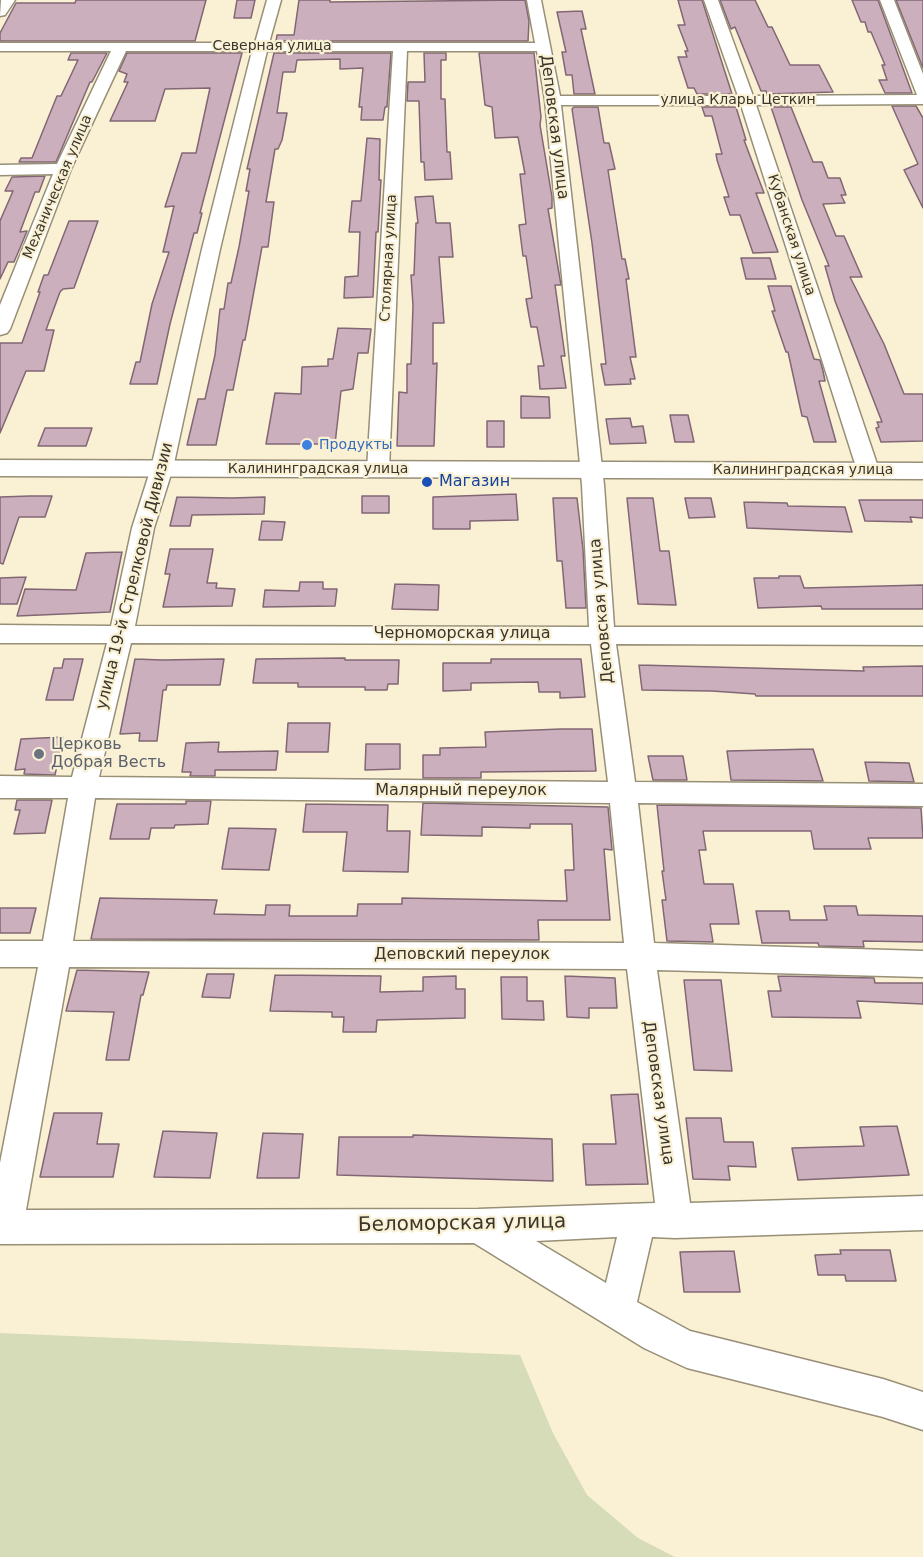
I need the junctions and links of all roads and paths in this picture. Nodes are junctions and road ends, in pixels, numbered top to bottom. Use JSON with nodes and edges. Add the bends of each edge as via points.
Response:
{"nodes":[{"id":1,"x":8,"y":0,"type":"edge"},
{"id":2,"x":274,"y":0,"type":"edge"},
{"id":3,"x":534,"y":0,"type":"edge"},
{"id":4,"x":711,"y":0,"type":"edge"},
{"id":5,"x":887,"y":0,"type":"edge"},
{"id":6,"x":0,"y":12,"type":"edge"},
{"id":7,"x":261,"y":45,"type":"junction"},
{"id":8,"x":121,"y":46,"type":"junction"},
{"id":9,"x":400,"y":46,"type":"junction"},
{"id":10,"x":544,"y":46,"type":"junction"},
{"id":11,"x":0,"y":47,"type":"edge"},
{"id":12,"x":923,"y":93,"type":"edge"},
{"id":13,"x":923,"y":99,"type":"edge"},
{"id":14,"x":553,"y":100,"type":"junction"},
{"id":15,"x":747,"y":101,"type":"junction"},
{"id":16,"x":63,"y":169,"type":"junction"},
{"id":17,"x":0,"y":170,"type":"edge"},
{"id":18,"x":0,"y":329,"type":"edge"},
{"id":19,"x":0,"y":468,"type":"edge"},
{"id":20,"x":162,"y":468,"type":"junction"},
{"id":21,"x":378,"y":469,"type":"junction"},
{"id":22,"x":591,"y":470,"type":"junction"},
{"id":23,"x":868,"y":470,"type":"junction"},
{"id":24,"x":923,"y":471,"type":"edge"},
{"id":25,"x":0,"y":633,"type":"edge"},
{"id":26,"x":122,"y":634,"type":"junction"},
{"id":27,"x":602,"y":634,"type":"junction"},
{"id":28,"x":923,"y":636,"type":"edge"},
{"id":29,"x":0,"y":787,"type":"edge"},
{"id":30,"x":83,"y":788,"type":"junction"},
{"id":31,"x":622,"y":792,"type":"junction"},
{"id":32,"x":923,"y":795,"type":"edge"},
{"id":33,"x":56,"y":953,"type":"junction"},
{"id":34,"x":0,"y":954,"type":"edge"},
{"id":35,"x":640,"y":956,"type":"junction"},
{"id":36,"x":923,"y":964,"type":"edge"},
{"id":37,"x":923,"y":1213,"type":"edge"},
{"id":38,"x":639,"y":1219,"type":"junction"},
{"id":39,"x":675,"y":1221,"type":"junction"},
{"id":40,"x":478,"y":1226,"type":"junction"},
{"id":41,"x":3,"y":1227,"type":"edge"},
{"id":42,"x":617,"y":1310,"type":"junction"},
{"id":43,"x":923,"y":1411,"type":"edge"}],
"edges":[{"from":1,"to":6,"type":"street"},
{"from":2,"to":7,"type":"street","name":"улица 19-й Стрелковой Дивизии"},
{"from":3,"to":10,"type":"street","name":"Деповская улица"},
{"from":4,"to":15,"type":"street","name":"Кубанская улица"},
{"from":5,"to":12,"type":"street"},
{"from":7,"to":8,"type":"street","name":"Северная улица"},
{"from":7,"to":9,"type":"street","name":"Северная улица"},
{"from":7,"to":20,"type":"street","name":"улица 19-й Стрелковой Дивизии"},
{"from":8,"to":11,"type":"street","name":"Северная улица"},
{"from":8,"to":16,"type":"street","name":"Механическая улица"},
{"from":9,"to":10,"type":"street","name":"Северная улица"},
{"from":9,"to":21,"type":"street","name":"Столярная улица"},
{"from":10,"to":14,"type":"street","name":"Деповская улица"},
{"from":13,"to":15,"type":"street","name":"улица Клары Цеткин"},
{"from":14,"to":15,"type":"street","name":"улица Клары Цеткин"},
{"from":14,"to":22,"type":"street","name":"Деповская улица"},
{"from":15,"to":23,"type":"street","name":"Кубанская улица"},
{"from":16,"to":17,"type":"street"},
{"from":16,"to":18,"type":"street","name":"Механическая улица"},
{"from":19,"to":20,"type":"main road","name":"Калининградская улица"},
{"from":20,"to":21,"type":"main road","name":"Калининградская улица"},
{"from":20,"to":26,"type":"street","name":"улица 19-й Стрелковой Дивизии","via":[[143,528]]},
{"from":21,"to":22,"type":"main road","name":"Калининградская улица"},
{"from":22,"to":23,"type":"main road","name":"Калининградская улица"},
{"from":22,"to":27,"type":"street","name":"Деповская улица"},
{"from":23,"to":24,"type":"main road","name":"Калининградская улица"},
{"from":25,"to":26,"type":"street","name":"Черноморская улица"},
{"from":26,"to":27,"type":"street","name":"Черноморская улица"},
{"from":26,"to":30,"type":"street","name":"улица 19-й Стрелковой Дивизии"},
{"from":27,"to":28,"type":"street","name":"Черноморская улица"},
{"from":27,"to":31,"type":"street","name":"Деповская улица"},
{"from":29,"to":30,"type":"street","name":"Малярный переулок"},
{"from":30,"to":31,"type":"street","name":"Малярный переулок"},
{"from":30,"to":33,"type":"street","name":"улица 19-й Стрелковой Дивизии"},
{"from":31,"to":32,"type":"street","name":"Малярный переулок"},
{"from":31,"to":35,"type":"street","name":"Деповская улица"},
{"from":33,"to":34,"type":"street","name":"Деповский переулок"},
{"from":33,"to":35,"type":"street","name":"Деповский переулок"},
{"from":33,"to":41,"type":"street","name":"улица 19-й Стрелковой Дивизии"},
{"from":35,"to":36,"type":"street","name":"Деповский переулок"},
{"from":35,"to":39,"type":"street","name":"Деповская улица"},
{"from":37,"to":39,"type":"street","name":"Беломорская улица"},
{"from":38,"to":39,"type":"street","name":"Беломорская улица"},
{"from":38,"to":40,"type":"street","name":"Беломорская улица"},
{"from":38,"to":42,"type":"street"},
{"from":40,"to":41,"type":"street","name":"Беломорская улица"},
{"from":40,"to":42,"type":"street"},
{"from":42,"to":43,"type":"street","via":[[687,1349]]}]}
